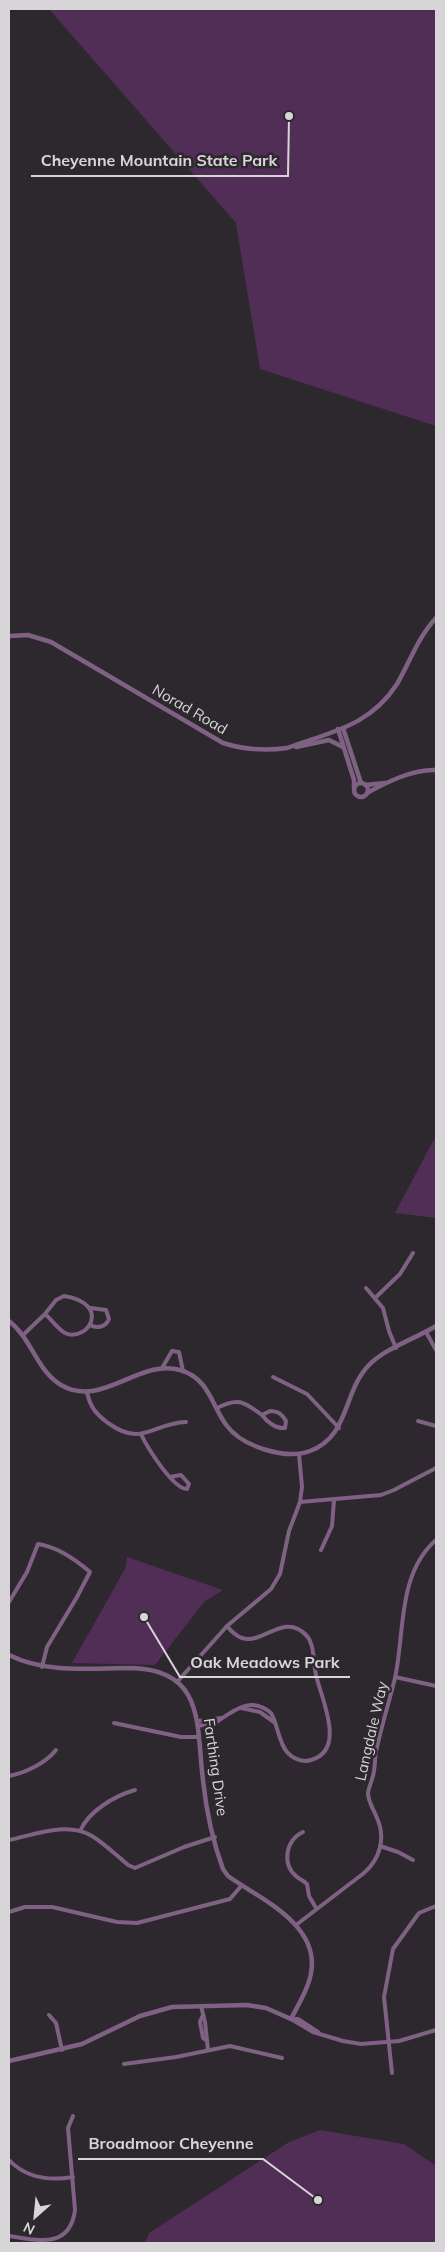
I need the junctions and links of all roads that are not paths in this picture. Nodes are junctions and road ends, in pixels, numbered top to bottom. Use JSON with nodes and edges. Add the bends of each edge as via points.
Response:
{"nodes":[{"id":1,"x":436,"y":618,"type":"edge"},
{"id":2,"x":9,"y":636,"type":"edge"},
{"id":3,"x":341,"y":728,"type":"junction"},
{"id":4,"x":287,"y":748,"type":"junction"},
{"id":5,"x":344,"y":749,"type":"junction"},
{"id":6,"x":436,"y":770,"type":"edge"},
{"id":7,"x":385,"y":783,"type":"junction"},
{"id":8,"x":363,"y":784,"type":"junction"},
{"id":9,"x":354,"y":788,"type":"junction"},
{"id":10,"x":367,"y":793,"type":"junction"},
{"id":11,"x":413,"y":1253,"type":"dead end"},
{"id":12,"x":366,"y":1288,"type":"dead end"},
{"id":13,"x":374,"y":1298,"type":"junction"},
{"id":14,"x":91,"y":1308,"type":"junction"},
{"id":15,"x":45,"y":1314,"type":"junction"},
{"id":16,"x":9,"y":1321,"type":"edge"},
{"id":17,"x":90,"y":1325,"type":"junction"},
{"id":18,"x":436,"y":1326,"type":"edge"},
{"id":19,"x":426,"y":1332,"type":"junction"},
{"id":20,"x":23,"y":1335,"type":"junction"},
{"id":21,"x":396,"y":1348,"type":"junction"},
{"id":22,"x":436,"y":1350,"type":"edge"},
{"id":23,"x":162,"y":1368,"type":"junction"},
{"id":24,"x":182,"y":1371,"type":"junction"},
{"id":25,"x":273,"y":1377,"type":"dead end"},
{"id":26,"x":87,"y":1392,"type":"junction"},
{"id":27,"x":217,"y":1408,"type":"junction"},
{"id":28,"x":262,"y":1415,"type":"junction"},
{"id":29,"x":418,"y":1420,"type":"dead end"},
{"id":30,"x":186,"y":1422,"type":"dead end"},
{"id":31,"x":436,"y":1426,"type":"edge"},
{"id":32,"x":339,"y":1428,"type":"junction"},
{"id":33,"x":142,"y":1434,"type":"junction"},
{"id":34,"x":299,"y":1454,"type":"junction"},
{"id":35,"x":436,"y":1468,"type":"edge"},
{"id":36,"x":170,"y":1477,"type":"junction"},
{"id":37,"x":334,"y":1500,"type":"junction"},
{"id":38,"x":300,"y":1502,"type":"junction"},
{"id":39,"x":436,"y":1540,"type":"edge"},
{"id":40,"x":432,"y":1544,"type":"junction"},
{"id":41,"x":436,"y":1548,"type":"edge"},
{"id":42,"x":321,"y":1550,"type":"dead end"},
{"id":43,"x":9,"y":1602,"type":"edge"},
{"id":44,"x":227,"y":1626,"type":"junction"},
{"id":45,"x":9,"y":1655,"type":"edge"},
{"id":46,"x":42,"y":1667,"type":"junction"},
{"id":47,"x":395,"y":1677,"type":"junction"},
{"id":48,"x":176,"y":1682,"type":"junction"},
{"id":49,"x":436,"y":1686,"type":"edge"},
{"id":50,"x":114,"y":1722,"type":"dead end"},
{"id":51,"x":198,"y":1723,"type":"junction"},
{"id":52,"x":199,"y":1737,"type":"junction"},
{"id":53,"x":56,"y":1750,"type":"dead end"},
{"id":54,"x":9,"y":1776,"type":"edge"},
{"id":55,"x":135,"y":1790,"type":"dead end"},
{"id":56,"x":80,"y":1831,"type":"junction"},
{"id":57,"x":303,"y":1832,"type":"dead end"},
{"id":58,"x":215,"y":1837,"type":"junction"},
{"id":59,"x":9,"y":1840,"type":"edge"},
{"id":60,"x":380,"y":1846,"type":"junction"},
{"id":61,"x":413,"y":1860,"type":"dead end"},
{"id":62,"x":242,"y":1885,"type":"junction"},
{"id":63,"x":436,"y":1906,"type":"edge"},
{"id":64,"x":316,"y":1908,"type":"junction"},
{"id":65,"x":9,"y":1912,"type":"edge"},
{"id":66,"x":296,"y":1925,"type":"junction"},
{"id":67,"x":200,"y":2006,"type":"junction"},
{"id":68,"x":50,"y":2015,"type":"dead end"},
{"id":69,"x":291,"y":2019,"type":"junction"},
{"id":70,"x":436,"y":2030,"type":"edge"},
{"id":71,"x":390,"y":2043,"type":"junction"},
{"id":72,"x":62,"y":2050,"type":"junction"},
{"id":73,"x":208,"y":2050,"type":"junction"},
{"id":74,"x":282,"y":2058,"type":"dead end"},
{"id":75,"x":9,"y":2061,"type":"edge"},
{"id":76,"x":124,"y":2064,"type":"dead end"},
{"id":77,"x":392,"y":2073,"type":"dead end"},
{"id":78,"x":73,"y":2116,"type":"dead end"},
{"id":79,"x":9,"y":2160,"type":"edge"},
{"id":80,"x":72,"y":2177,"type":"junction"},
{"id":81,"x":9,"y":2236,"type":"edge"},
{"id":82,"x":18,"y":2237,"type":"junction"},
{"id":83,"x":16,"y":2243,"type":"edge"}],
"edges":[{"from":1,"to":3,"type":"street","name":"Norad Road","via":[[388,695],[366,717]]},
{"from":2,"to":4,"type":"street","name":"Norad Road","via":[[28,635],[51,642],[223,743],[255,750]]},
{"from":3,"to":4,"type":"street","name":"Norad Road"},
{"from":3,"to":5,"type":"street"},
{"from":3,"to":8,"type":"street"},
{"from":4,"to":5,"type":"street","via":[[329,740]]},
{"from":5,"to":9,"type":"street"},
{"from":6,"to":7,"type":"street","via":[[425,770]]},
{"from":7,"to":8,"type":"street"},
{"from":7,"to":10,"type":"street"},
{"from":8,"to":9,"type":"street"},
{"from":8,"to":10,"type":"street"},
{"from":9,"to":10,"type":"street","via":[[359,797]]},
{"from":11,"to":13,"type":"street","via":[[400,1274]]},
{"from":12,"to":13,"type":"street"},
{"from":13,"to":21,"type":"street","via":[[383,1308]]},
{"from":14,"to":15,"type":"street","via":[[84,1302],[64,1296],[56,1300]]},
{"from":14,"to":17,"type":"street"},
{"from":14,"to":17,"type":"street","via":[[106,1310],[109,1319],[98,1327]]},
{"from":15,"to":17,"type":"street","via":[[67,1334],[84,1331]]},
{"from":15,"to":20,"type":"street"},
{"from":16,"to":20,"type":"street"},
{"from":18,"to":19,"type":"street"},
{"from":19,"to":21,"type":"street"},
{"from":19,"to":22,"type":"street"},
{"from":20,"to":26,"type":"street","via":[[52,1378],[68,1388]]},
{"from":21,"to":32,"type":"street","via":[[363,1371]]},
{"from":23,"to":24,"type":"street"},
{"from":23,"to":24,"type":"street","via":[[172,1351],[179,1352]]},
{"from":23,"to":26,"type":"street"},
{"from":24,"to":27,"type":"street","via":[[201,1382]]},
{"from":25,"to":32,"type":"street","via":[[307,1394]]},
{"from":26,"to":33,"type":"street","via":[[90,1405],[98,1416],[123,1432]]},
{"from":27,"to":28,"type":"street","via":[[230,1402],[243,1402]]},
{"from":27,"to":34,"type":"street","via":[[237,1435],[278,1454]]},
{"from":28,"to":28,"type":"street","via":[[277,1427],[285,1428],[286,1421],[279,1412],[270,1411]]},
{"from":29,"to":31,"type":"street"},
{"from":30,"to":33,"type":"street","via":[[176,1422]]},
{"from":32,"to":34,"type":"street","via":[[321,1446]]},
{"from":33,"to":36,"type":"street","via":[[148,1448]]},
{"from":34,"to":38,"type":"street"},
{"from":35,"to":37,"type":"street","via":[[381,1495]]},
{"from":36,"to":36,"type":"street","via":[[179,1487],[187,1489],[189,1484],[181,1475]]},
{"from":37,"to":38,"type":"street"},
{"from":37,"to":42,"type":"street","via":[[332,1526]]},
{"from":38,"to":44,"type":"street","via":[[276,1582]]},
{"from":39,"to":40,"type":"street","name":"Langdale Way"},
{"from":40,"to":41,"type":"street"},
{"from":40,"to":47,"type":"street","name":"Langdale Way","via":[[419,1560],[404,1604]]},
{"from":43,"to":46,"type":"street","via":[[27,1572],[38,1544],[74,1558],[90,1572],[46,1647]]},
{"from":44,"to":48,"type":"street"},
{"from":44,"to":51,"type":"street","via":[[236,1635],[250,1639],[286,1626],[308,1636],[331,1727],[328,1744],[311,1760],[295,1758],[283,1747],[271,1713],[250,1704],[218,1721]]},
{"from":45,"to":46,"type":"street","name":"Farthing Drive"},
{"from":46,"to":48,"type":"street","name":"Farthing Drive","via":[[151,1669]]},
{"from":47,"to":49,"type":"street"},
{"from":47,"to":60,"type":"street","name":"Langdale Way","via":[[368,1791],[370,1804],[380,1824]]},
{"from":48,"to":51,"type":"street","name":"Farthing Drive","via":[[192,1700]]},
{"from":50,"to":52,"type":"street","via":[[181,1737]]},
{"from":51,"to":52,"type":"street","name":"Farthing Drive"},
{"from":52,"to":58,"type":"street","name":"Farthing Drive","via":[[204,1789]]},
{"from":53,"to":54,"type":"street","via":[[50,1758]]},
{"from":55,"to":56,"type":"street","via":[[90,1815]]},
{"from":56,"to":58,"type":"street","via":[[135,1868]]},
{"from":56,"to":59,"type":"street","via":[[63,1829]]},
{"from":57,"to":64,"type":"street","via":[[293,1839],[288,1858],[294,1873],[307,1884]]},
{"from":58,"to":62,"type":"street","name":"Farthing Drive","via":[[224,1869],[228,1876]]},
{"from":60,"to":61,"type":"street"},
{"from":60,"to":64,"type":"street","via":[[371,1866]]},
{"from":62,"to":65,"type":"street","via":[[230,1899],[137,1923],[117,1922],[52,1907]]},
{"from":62,"to":66,"type":"street","name":"Farthing Drive"},
{"from":63,"to":71,"type":"street","via":[[419,1912],[393,1949],[384,1990]]},
{"from":64,"to":66,"type":"street"},
{"from":66,"to":69,"type":"street","name":"Farthing Drive","via":[[310,1946],[312,1971]]},
{"from":67,"to":69,"type":"street","via":[[258,2006]]},
{"from":67,"to":72,"type":"street","via":[[150,2012]]},
{"from":67,"to":73,"type":"street","via":[[203,2038]]},
{"from":68,"to":72,"type":"street","via":[[56,2023]]},
{"from":69,"to":71,"type":"street","via":[[308,2029],[351,2043]]},
{"from":70,"to":71,"type":"street"},
{"from":71,"to":77,"type":"street"},
{"from":72,"to":75,"type":"street"},
{"from":73,"to":74,"type":"street","via":[[235,2046]]},
{"from":73,"to":76,"type":"street"},
{"from":78,"to":80,"type":"street","via":[[68,2128]]},
{"from":79,"to":80,"type":"street","via":[[36,2176],[53,2179]]},
{"from":80,"to":82,"type":"street","via":[[75,2210],[67,2230],[49,2241]]},
{"from":81,"to":82,"type":"street"},
{"from":82,"to":83,"type":"street"}]}
